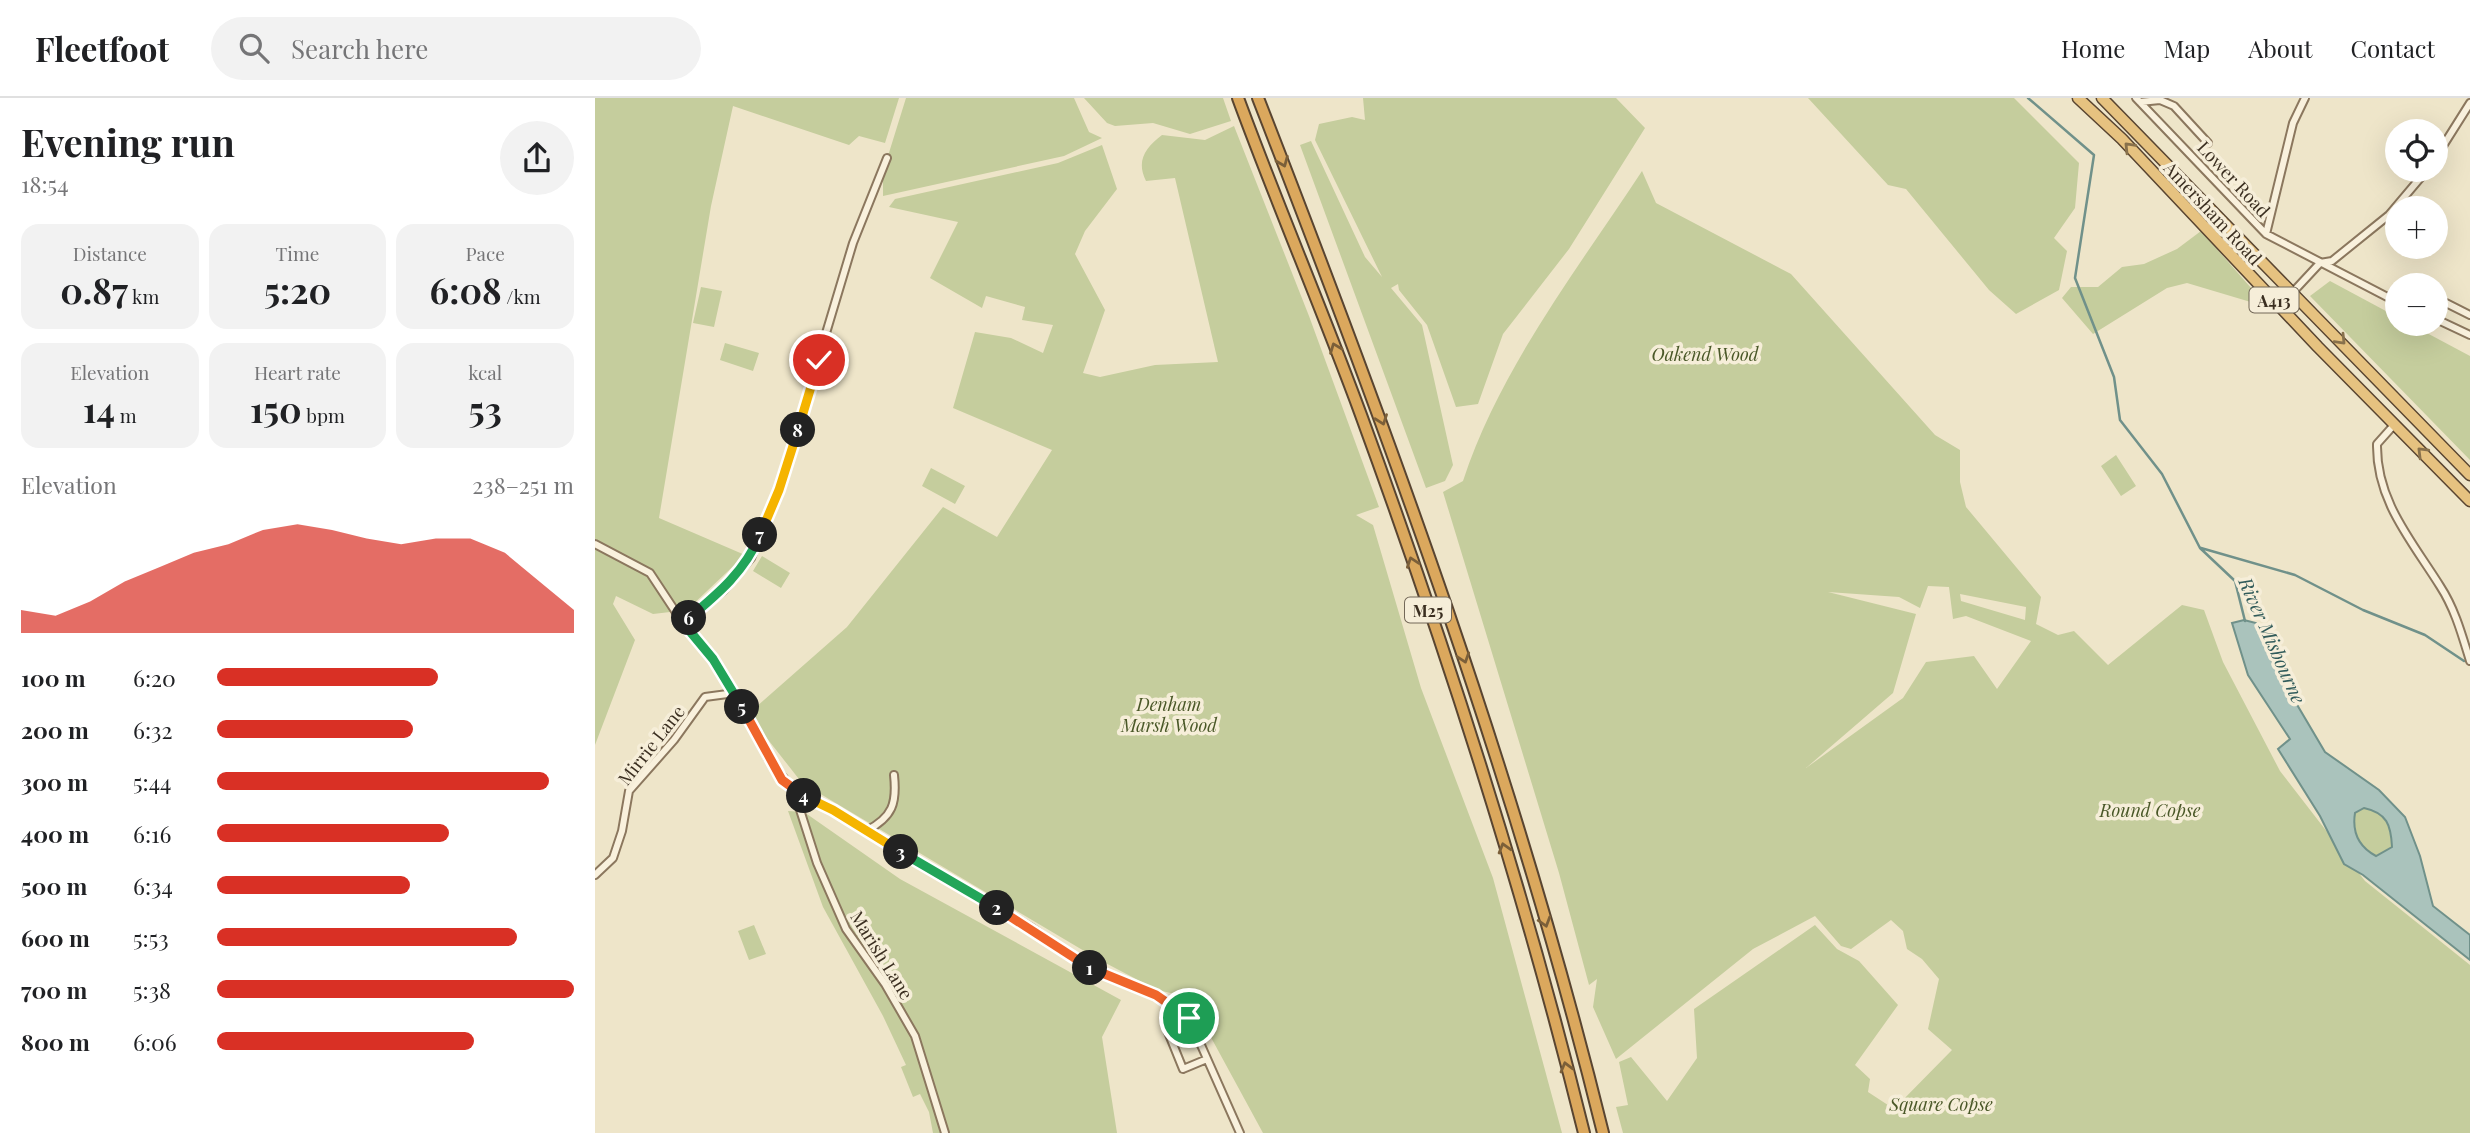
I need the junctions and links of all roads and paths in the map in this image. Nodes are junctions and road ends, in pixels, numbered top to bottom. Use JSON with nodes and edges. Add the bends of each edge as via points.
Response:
{"nodes":[{"id":1,"x":1238,"y":98,"type":"edge"},
{"id":2,"x":1258,"y":98,"type":"edge"},
{"id":3,"x":2078,"y":98,"type":"edge"},
{"id":4,"x":2102,"y":98,"type":"edge"},
{"id":5,"x":2305,"y":98,"type":"edge"},
{"id":6,"x":2138,"y":100,"type":"edge"},
{"id":7,"x":2470,"y":103,"type":"edge"},
{"id":8,"x":2448,"y":138,"type":"edge"},
{"id":9,"x":2208,"y":143,"type":"dead end"},
{"id":10,"x":887,"y":158,"type":"dead end"},
{"id":11,"x":2417,"y":182,"type":"edge"},
{"id":12,"x":2266,"y":234,"type":"junction"},
{"id":13,"x":2320,"y":263,"type":"junction"},
{"id":14,"x":2293,"y":292,"type":"junction"},
{"id":15,"x":2385,"y":296,"type":"edge"},
{"id":16,"x":2448,"y":304,"type":"edge"},
{"id":17,"x":2470,"y":315,"type":"edge"},
{"id":18,"x":2448,"y":325,"type":"edge"},
{"id":19,"x":2470,"y":335,"type":"edge"},
{"id":20,"x":2394,"y":425,"type":"junction"},
{"id":21,"x":2470,"y":475,"type":"edge"},
{"id":22,"x":2470,"y":500,"type":"edge"},
{"id":23,"x":595,"y":544,"type":"edge"},
{"id":24,"x":683,"y":623,"type":"junction"},
{"id":25,"x":2470,"y":662,"type":"edge"},
{"id":26,"x":735,"y":693,"type":"junction"},
{"id":27,"x":894,"y":775,"type":"dead end"},
{"id":28,"x":794,"y":791,"type":"junction"},
{"id":29,"x":866,"y":831,"type":"junction"},
{"id":30,"x":595,"y":875,"type":"edge"},
{"id":31,"x":1168,"y":1032,"type":"dead end"},
{"id":32,"x":1207,"y":1059,"type":"junction"},
{"id":33,"x":945,"y":1133,"type":"edge"},
{"id":34,"x":1240,"y":1133,"type":"edge"},
{"id":35,"x":1584,"y":1133,"type":"edge"},
{"id":36,"x":1603,"y":1133,"type":"edge"}],
"edges":[{"from":35,"to":1,"type":"highway","number":"M25","one_way":true,"via":[[1544,984],[1441,647],[1360,413]]},
{"from":2,"to":36,"type":"highway","number":"M25","one_way":true,"via":[[1346,321],[1436,571],[1560,970]]},
{"from":20,"to":3,"type":"highway","name":"Amersham Road","number":"A413","one_way":true},
{"from":4,"to":14,"type":"highway","number":"A413"},
{"from":5,"to":12,"type":"street","via":[[2293,123]]},
{"from":6,"to":9,"type":"street","via":[[2160,100],[2174,106]]},
{"from":6,"to":12,"type":"street","name":"Lower Road"},
{"from":7,"to":8,"type":"street"},
{"from":10,"to":24,"type":"street","via":[[853,243],[779,490],[751,558],[724,590]]},
{"from":11,"to":13,"type":"street","via":[[2389,215],[2332,261]]},
{"from":12,"to":13,"type":"street","name":"Lower Road"},
{"from":13,"to":14,"type":"street"},
{"from":13,"to":15,"type":"street","name":"Lower Road"},
{"from":14,"to":21,"type":"highway","number":"A413","one_way":true},
{"from":16,"to":17,"type":"street"},
{"from":18,"to":19,"type":"street"},
{"from":22,"to":20,"type":"highway","name":"Amersham Road","number":"A413","one_way":true},
{"from":20,"to":25,"type":"street","via":[[2377,444],[2376,458],[2387,498],[2405,536],[2451,605]]},
{"from":23,"to":24,"type":"street","via":[[650,573]]},
{"from":24,"to":26,"type":"street"},
{"from":26,"to":28,"type":"street","via":[[768,758]]},
{"from":26,"to":30,"type":"street","name":"Mirrie Lane","via":[[705,697],[629,791],[613,858]]},
{"from":27,"to":29,"type":"street","via":[[892,812]]},
{"from":28,"to":29,"type":"street"},
{"from":28,"to":33,"type":"street","name":"Marish Lane","via":[[817,863],[846,929],[915,1036]]},
{"from":29,"to":32,"type":"street","via":[[1032,928],[1088,967],[1156,995],[1189,1018]]},
{"from":31,"to":32,"type":"street","via":[[1183,1069]]},
{"from":32,"to":34,"type":"street"}]}
